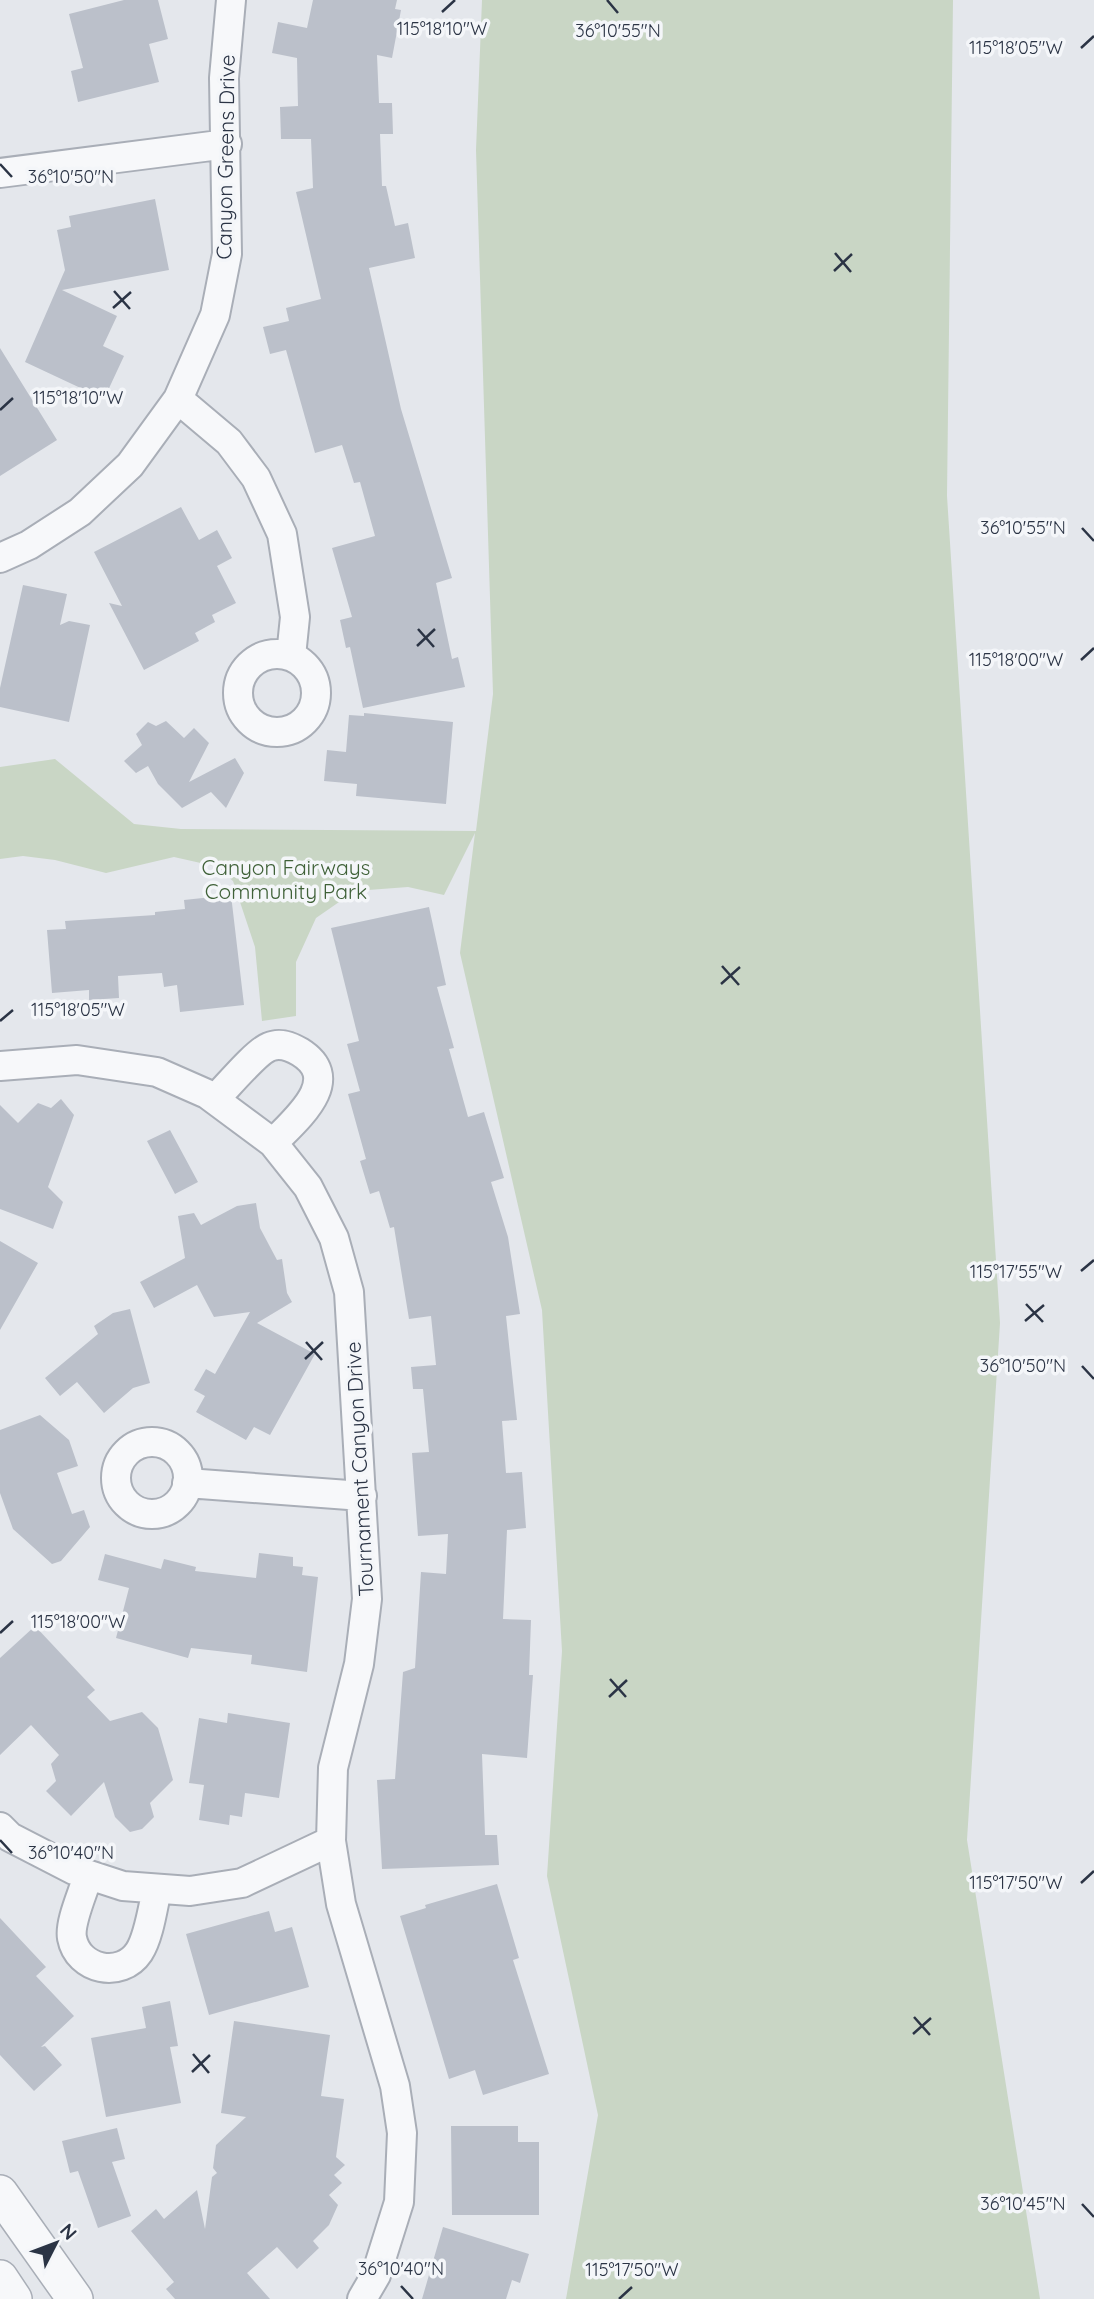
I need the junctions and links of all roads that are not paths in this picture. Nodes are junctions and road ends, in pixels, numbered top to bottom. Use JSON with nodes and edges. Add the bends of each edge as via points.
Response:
{"nodes":[{"id":1,"x":231,"y":0,"type":"edge"},
{"id":2,"x":226,"y":144,"type":"junction"},
{"id":3,"x":0,"y":173,"type":"edge"},
{"id":4,"x":178,"y":399,"type":"junction"},
{"id":5,"x":0,"y":558,"type":"edge"},
{"id":6,"x":291,"y":656,"type":"dead end"},
{"id":7,"x":0,"y":1066,"type":"edge"},
{"id":8,"x":215,"y":1099,"type":"junction"},
{"id":9,"x":273,"y":1143,"type":"junction"},
{"id":10,"x":187,"y":1483,"type":"dead end"},
{"id":11,"x":362,"y":1496,"type":"junction"},
{"id":12,"x":0,"y":1827,"type":"edge"},
{"id":13,"x":331,"y":1842,"type":"junction"},
{"id":14,"x":88,"y":1875,"type":"junction"},
{"id":15,"x":157,"y":1889,"type":"junction"},
{"id":16,"x":0,"y":2193,"type":"edge"},
{"id":17,"x":0,"y":2278,"type":"edge"},
{"id":18,"x":14,"y":2299,"type":"edge"},
{"id":19,"x":75,"y":2299,"type":"edge"},
{"id":20,"x":362,"y":2299,"type":"edge"}],
"edges":[{"from":1,"to":2,"type":"street","name":"Canyon Greens Drive","via":[[224,78]]},
{"from":2,"to":3,"type":"street"},
{"from":2,"to":4,"type":"street","name":"Canyon Greens Drive","via":[[227,254],[215,315]]},
{"from":4,"to":5,"type":"street","name":"Canyon Greens Drive","via":[[130,466],[80,512]]},
{"from":4,"to":6,"type":"street","via":[[229,442],[256,478],[282,534],[295,617]]},
{"from":7,"to":8,"type":"street","name":"Tournament Canyon Drive","via":[[77,1060],[158,1072]]},
{"from":8,"to":9,"type":"street","name":"Tournament Canyon Drive"},
{"from":8,"to":9,"type":"street","via":[[266,1048],[285,1045],[306,1056],[318,1077],[318,1090]]},
{"from":9,"to":11,"type":"street","name":"Tournament Canyon Drive","via":[[308,1187],[334,1238],[349,1292]]},
{"from":10,"to":11,"type":"street"},
{"from":11,"to":13,"type":"street","name":"Tournament Canyon Drive","via":[[367,1599],[359,1664],[333,1768]]},
{"from":12,"to":14,"type":"street","via":[[10,1837]]},
{"from":13,"to":15,"type":"street","via":[[242,1883],[190,1891]]},
{"from":13,"to":20,"type":"street","name":"Tournament Canyon Drive","via":[[341,1904],[395,2086],[402,2133],[400,2202],[376,2275]]},
{"from":14,"to":15,"type":"street","via":[[123,1886]]},
{"from":14,"to":15,"type":"street","via":[[72,1938],[82,1957],[101,1968],[123,1966],[139,1952]]},
{"from":16,"to":19,"type":"street"},
{"from":17,"to":18,"type":"street"}]}
